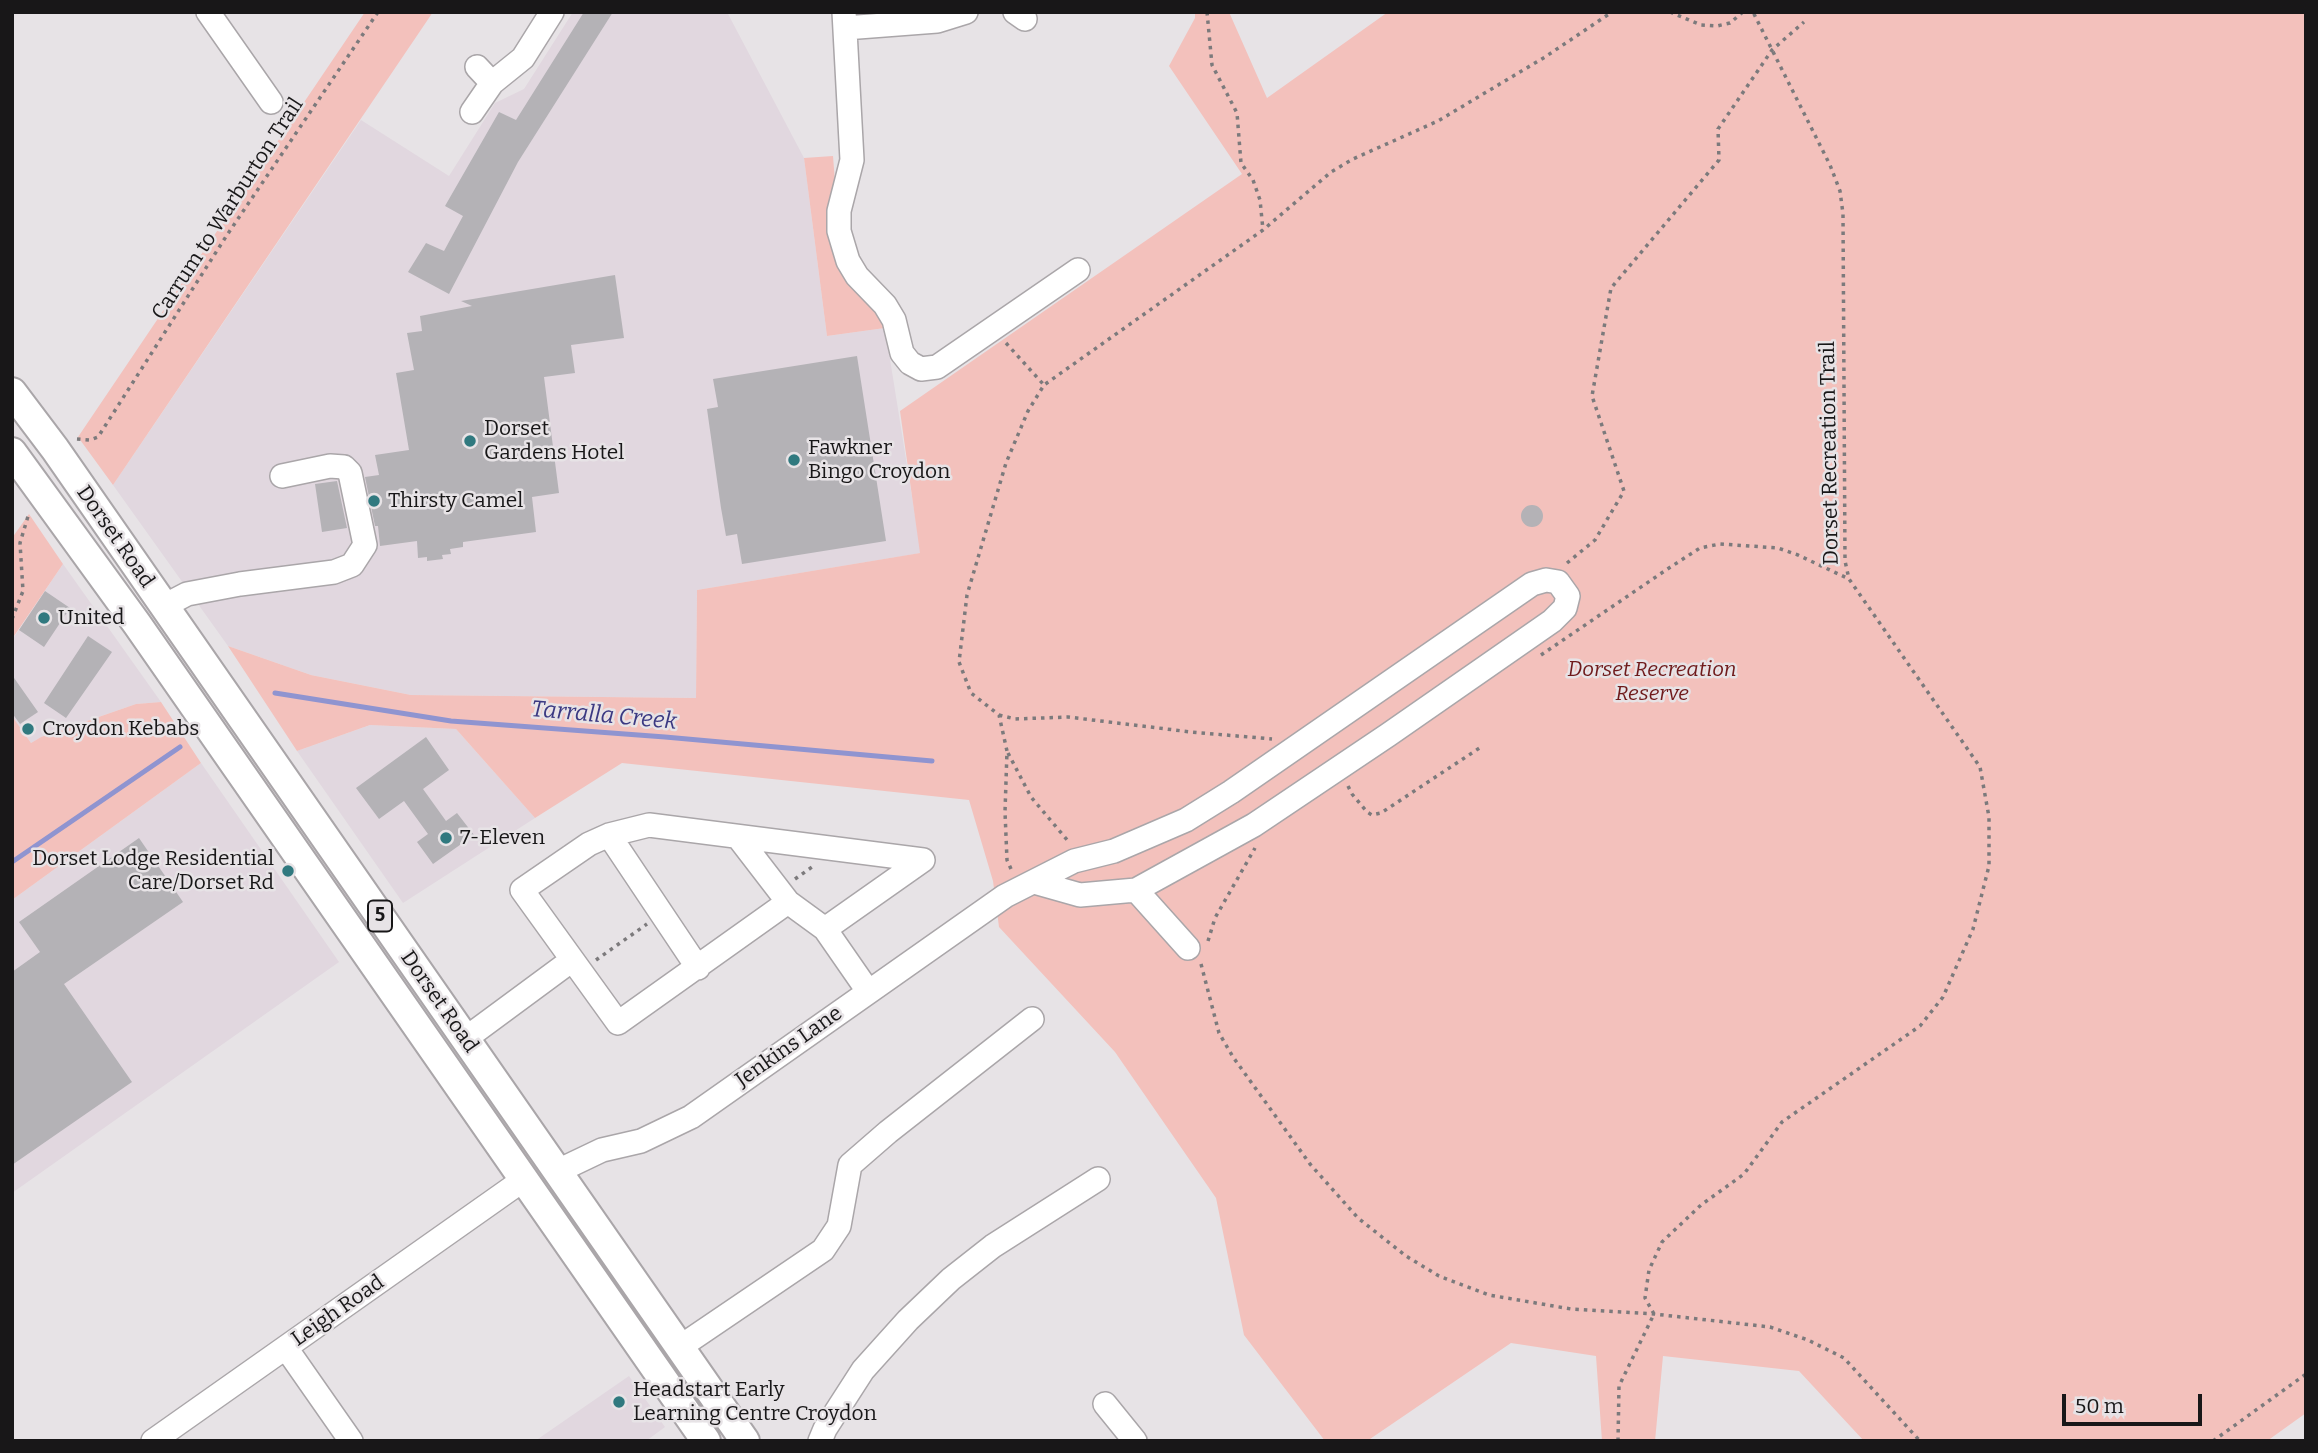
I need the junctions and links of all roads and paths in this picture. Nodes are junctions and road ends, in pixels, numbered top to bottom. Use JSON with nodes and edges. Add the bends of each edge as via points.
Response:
{"nodes":[{"id":1,"x":208,"y":12,"type":"edge"},
{"id":2,"x":378,"y":12,"type":"edge"},
{"id":3,"x":552,"y":12,"type":"edge"},
{"id":4,"x":966,"y":12,"type":"edge"},
{"id":5,"x":1207,"y":12,"type":"edge"},
{"id":6,"x":1612,"y":12,"type":"edge"},
{"id":7,"x":1670,"y":12,"type":"edge"},
{"id":8,"x":1743,"y":12,"type":"edge"},
{"id":9,"x":1753,"y":12,"type":"edge"},
{"id":10,"x":844,"y":20,"type":"edge"},
{"id":11,"x":1804,"y":22,"type":"dead end"},
{"id":12,"x":1772,"y":50,"type":"junction"},
{"id":13,"x":271,"y":102,"type":"dead end"},
{"id":14,"x":472,"y":112,"type":"dead end"},
{"id":15,"x":1264,"y":230,"type":"junction"},
{"id":16,"x":1078,"y":270,"type":"dead end"},
{"id":17,"x":993,"y":329,"type":"junction"},
{"id":18,"x":1044,"y":386,"type":"junction"},
{"id":19,"x":12,"y":392,"type":"edge"},
{"id":20,"x":107,"y":424,"type":"dead end"},
{"id":21,"x":12,"y":452,"type":"edge"},
{"id":22,"x":282,"y":476,"type":"dead end"},
{"id":23,"x":1849,"y":579,"type":"junction"},
{"id":24,"x":1546,"y":580,"type":"junction"},
{"id":25,"x":164,"y":607,"type":"junction"},
{"id":26,"x":17,"y":611,"type":"dead end"},
{"id":27,"x":12,"y":619,"type":"edge"},
{"id":28,"x":137,"y":625,"type":"junction"},
{"id":29,"x":1512,"y":649,"type":"junction"},
{"id":30,"x":999,"y":715,"type":"junction"},
{"id":31,"x":1300,"y":744,"type":"junction"},
{"id":32,"x":1481,"y":747,"type":"dead end"},
{"id":33,"x":1007,"y":751,"type":"junction"},
{"id":34,"x":1340,"y":768,"type":"junction"},
{"id":35,"x":608,"y":835,"type":"junction"},
{"id":36,"x":738,"y":837,"type":"junction"},
{"id":37,"x":1258,"y":844,"type":"dead end"},
{"id":38,"x":837,"y":850,"type":"junction"},
{"id":39,"x":1074,"y":862,"type":"junction"},
{"id":40,"x":1020,"y":889,"type":"junction"},
{"id":41,"x":1136,"y":890,"type":"junction"},
{"id":42,"x":366,"y":895,"type":"junction"},
{"id":43,"x":784,"y":896,"type":"junction"},
{"id":44,"x":338,"y":914,"type":"junction"},
{"id":45,"x":660,"y":914,"type":"junction"},
{"id":46,"x":825,"y":929,"type":"junction"},
{"id":47,"x":1198,"y":954,"type":"junction"},
{"id":48,"x":576,"y":966,"type":"junction"},
{"id":49,"x":698,"y":968,"type":"junction"},
{"id":50,"x":868,"y":991,"type":"junction"},
{"id":51,"x":1032,"y":1019,"type":"dead end"},
{"id":52,"x":465,"y":1039,"type":"junction"},
{"id":53,"x":558,"y":1171,"type":"junction"},
{"id":54,"x":1098,"y":1179,"type":"dead end"},
{"id":55,"x":523,"y":1180,"type":"junction"},
{"id":56,"x":1654,"y":1314,"type":"junction"},
{"id":57,"x":680,"y":1347,"type":"junction"},
{"id":58,"x":286,"y":1349,"type":"junction"},
{"id":59,"x":2306,"y":1374,"type":"edge"},
{"id":60,"x":1105,"y":1404,"type":"dead end"},
{"id":61,"x":153,"y":1441,"type":"edge"},
{"id":62,"x":351,"y":1441,"type":"edge"},
{"id":63,"x":706,"y":1441,"type":"edge"},
{"id":64,"x":746,"y":1441,"type":"edge"},
{"id":65,"x":820,"y":1441,"type":"edge"},
{"id":66,"x":1135,"y":1441,"type":"edge"},
{"id":67,"x":1618,"y":1441,"type":"edge"},
{"id":68,"x":1920,"y":1441,"type":"edge"},
{"id":69,"x":2213,"y":1441,"type":"edge"}],
"edges":[{"from":1,"to":13,"type":"street"},
{"from":2,"to":20,"type":"path","name":"Carrum to Warburton Trail","via":[[227,235]]},
{"from":3,"to":14,"type":"street","via":[[523,58],[484,75]]},
{"from":4,"to":10,"type":"street","via":[[937,21]]},
{"from":5,"to":15,"type":"path","via":[[1212,65],[1237,113],[1241,163],[1260,200]]},
{"from":6,"to":15,"type":"path","via":[[1438,121],[1331,172]]},
{"from":7,"to":8,"type":"path","via":[[1701,25],[1717,26],[1730,23]]},
{"from":9,"to":12,"type":"path","name":"Dorset Recreation Trail"},
{"from":10,"to":17,"type":"street","via":[[852,160],[839,230],[848,261],[894,320],[902,353],[921,369],[937,367]]},
{"from":11,"to":12,"type":"path"},
{"from":12,"to":23,"type":"path","name":"Dorset Recreation Trail","via":[[1840,191],[1844,536]]},
{"from":12,"to":24,"type":"path","via":[[1718,129],[1719,160],[1611,288],[1592,397],[1625,491],[1595,540]]},
{"from":15,"to":18,"type":"path"},
{"from":16,"to":17,"type":"street"},
{"from":17,"to":18,"type":"path"},
{"from":18,"to":30,"type":"path","via":[[1006,463],[967,595],[960,662],[971,693]]},
{"from":19,"to":25,"type":"main road","name":"Dorset Road","number":"5"},
{"from":21,"to":28,"type":"main road","name":"Dorset Road","number":"5"},
{"from":22,"to":25,"type":"street","via":[[330,466],[344,467],[350,474],[365,545],[352,565],[341,571],[187,594]]},
{"from":23,"to":29,"type":"path","via":[[1778,548],[1720,544],[1700,548],[1543,655]]},
{"from":23,"to":56,"type":"path","name":"Dorset Recreation Trail","via":[[1980,767],[1989,817],[1989,866],[1973,929],[1943,997],[1920,1026],[1782,1122],[1744,1174],[1701,1205],[1662,1242],[1649,1270],[1645,1298]]},
{"from":24,"to":29,"type":"street","via":[[1558,582],[1563,589],[1565,608]]},
{"from":24,"to":31,"type":"street","name":"Jenkins Lane","via":[[1532,584]]},
{"from":25,"to":28,"type":"main road"},
{"from":25,"to":42,"type":"main road","name":"Dorset Road","number":"5"},
{"from":26,"to":27,"type":"path"},
{"from":28,"to":44,"type":"main road","name":"Dorset Road","number":"5"},
{"from":29,"to":34,"type":"street"},
{"from":30,"to":31,"type":"path","via":[[1015,719],[1068,716]]},
{"from":30,"to":33,"type":"path"},
{"from":31,"to":39,"type":"street","name":"Jenkins Lane","via":[[1186,820],[1114,851]]},
{"from":32,"to":34,"type":"path","via":[[1372,815],[1352,794]]},
{"from":33,"to":39,"type":"path","via":[[1031,797],[1068,840]]},
{"from":33,"to":40,"type":"path","via":[[1007,860]]},
{"from":34,"to":41,"type":"street","via":[[1254,825]]},
{"from":35,"to":36,"type":"street","via":[[649,825]]},
{"from":35,"to":45,"type":"street"},
{"from":35,"to":48,"type":"street","via":[[522,890]]},
{"from":36,"to":38,"type":"street"},
{"from":36,"to":43,"type":"street"},
{"from":37,"to":47,"type":"path"},
{"from":38,"to":43,"type":"path"},
{"from":38,"to":46,"type":"street","via":[[923,860]]},
{"from":39,"to":40,"type":"street","name":"Jenkins Lane"},
{"from":40,"to":41,"type":"street","via":[[1080,895]]},
{"from":40,"to":50,"type":"street","name":"Jenkins Lane"},
{"from":41,"to":47,"type":"street"},
{"from":42,"to":44,"type":"main road"},
{"from":42,"to":52,"type":"main road","name":"Dorset Road","number":"5"},
{"from":43,"to":46,"type":"street"},
{"from":43,"to":49,"type":"street"},
{"from":44,"to":55,"type":"main road","name":"Dorset Road","number":"5"},
{"from":45,"to":48,"type":"path"},
{"from":45,"to":49,"type":"street"},
{"from":46,"to":50,"type":"street"},
{"from":47,"to":56,"type":"path","via":[[1219,1033],[1233,1057],[1310,1164],[1357,1218],[1439,1276],[1489,1295],[1571,1309]]},
{"from":48,"to":49,"type":"street","via":[[618,1023]]},
{"from":48,"to":52,"type":"street"},
{"from":50,"to":53,"type":"street","name":"Jenkins Lane","via":[[691,1117]]},
{"from":51,"to":57,"type":"street","via":[[850,1165],[839,1226],[823,1250]]},
{"from":52,"to":53,"type":"main road","name":"Dorset Road","number":"5"},
{"from":53,"to":55,"type":"main road"},
{"from":53,"to":57,"type":"main road","name":"Dorset Road","number":"5"},
{"from":54,"to":65,"type":"street","via":[[951,1279],[863,1370]]},
{"from":55,"to":58,"type":"street","name":"Leigh Road"},
{"from":55,"to":63,"type":"main road","name":"Dorset Road","number":"5"},
{"from":56,"to":67,"type":"path","via":[[1619,1386]]},
{"from":56,"to":68,"type":"path","via":[[1770,1327],[1808,1340],[1844,1358]]},
{"from":57,"to":64,"type":"main road","name":"Dorset Road","number":"5"},
{"from":58,"to":61,"type":"street","name":"Leigh Road"},
{"from":58,"to":62,"type":"street"},
{"from":59,"to":69,"type":"path"},
{"from":60,"to":66,"type":"street"}]}
